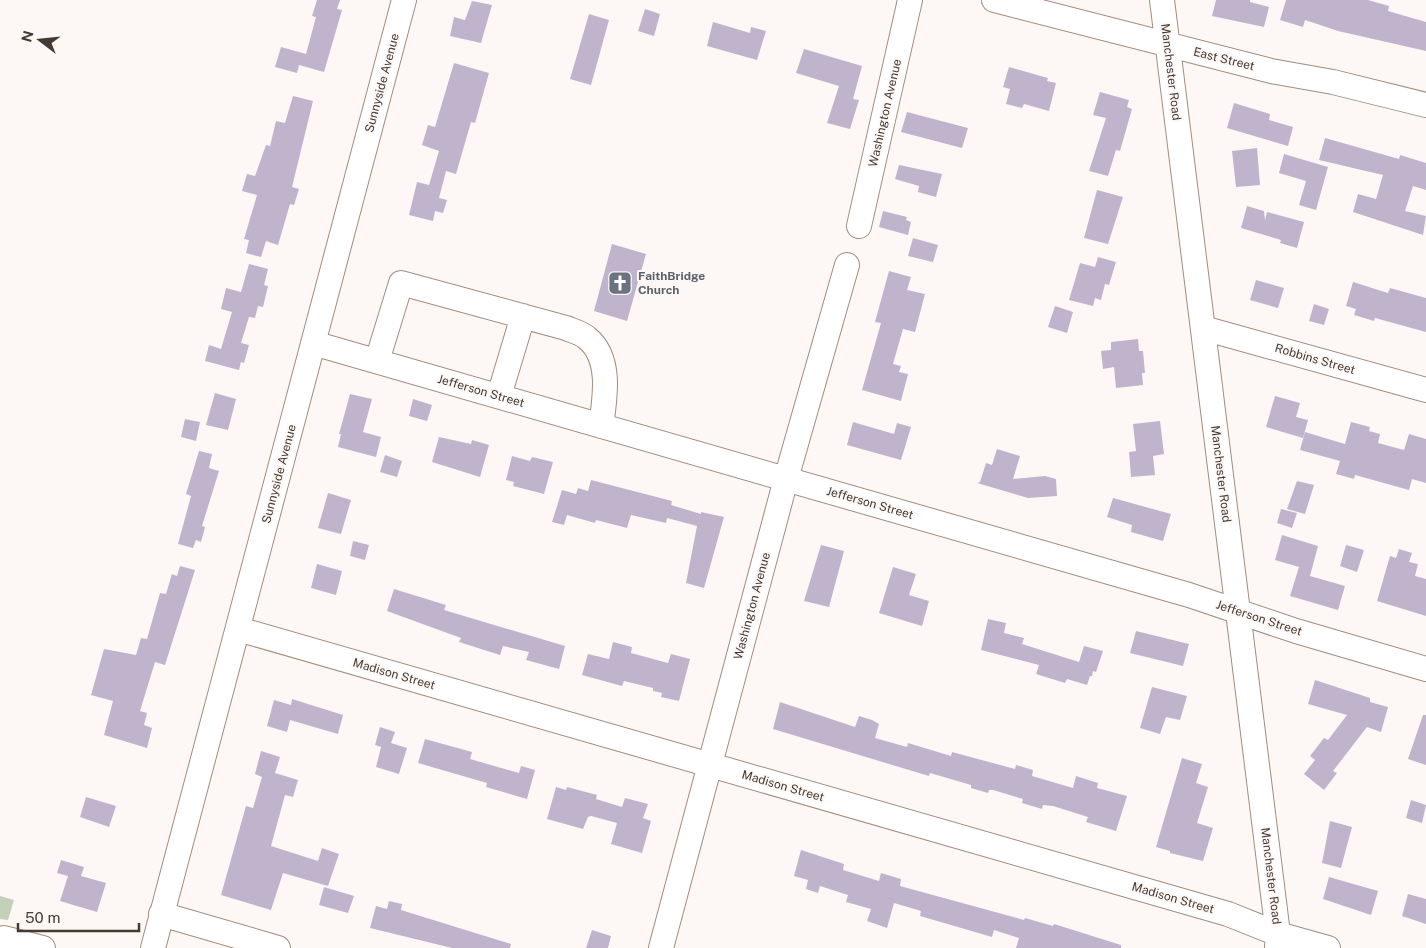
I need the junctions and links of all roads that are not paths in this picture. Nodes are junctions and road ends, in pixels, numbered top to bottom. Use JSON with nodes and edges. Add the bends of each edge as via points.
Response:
{"nodes":[{"id":1,"x":404,"y":0,"type":"edge"},
{"id":2,"x":910,"y":0,"type":"edge"},
{"id":3,"x":994,"y":0,"type":"edge"},
{"id":4,"x":1162,"y":0,"type":"edge"},
{"id":5,"x":1168,"y":46,"type":"junction"},
{"id":6,"x":1426,"y":106,"type":"edge"},
{"id":7,"x":859,"y":226,"type":"dead end"},
{"id":8,"x":847,"y":265,"type":"dead end"},
{"id":9,"x":523,"y":316,"type":"junction"},
{"id":10,"x":1203,"y":328,"type":"junction"},
{"id":11,"x":313,"y":343,"type":"junction"},
{"id":12,"x":377,"y":361,"type":"junction"},
{"id":13,"x":1426,"y":390,"type":"edge"},
{"id":14,"x":499,"y":396,"type":"junction"},
{"id":15,"x":601,"y":426,"type":"junction"},
{"id":16,"x":786,"y":479,"type":"junction"},
{"id":17,"x":1238,"y":612,"type":"junction"},
{"id":18,"x":238,"y":629,"type":"junction"},
{"id":19,"x":1426,"y":669,"type":"edge"},
{"id":20,"x":709,"y":765,"type":"junction"},
{"id":21,"x":162,"y":914,"type":"junction"},
{"id":22,"x":1278,"y":941,"type":"edge"},
{"id":23,"x":1,"y":948,"type":"edge"},
{"id":24,"x":43,"y":948,"type":"edge"},
{"id":25,"x":153,"y":948,"type":"edge"},
{"id":26,"x":278,"y":948,"type":"edge"},
{"id":27,"x":661,"y":948,"type":"edge"},
{"id":28,"x":1328,"y":948,"type":"edge"}],
"edges":[{"from":1,"to":11,"type":"street","name":"Sunnyside Avenue"},
{"from":2,"to":7,"type":"street","name":"Washington Avenue"},
{"from":3,"to":5,"type":"street","name":"East Street"},
{"from":4,"to":5,"type":"street","name":"Manchester Road"},
{"from":5,"to":6,"type":"street","name":"East Street","via":[[1364,89]]},
{"from":5,"to":10,"type":"street","name":"Manchester Road"},
{"from":8,"to":16,"type":"street","name":"Washington Avenue"},
{"from":9,"to":12,"type":"street","via":[[401,283]]},
{"from":9,"to":14,"type":"street"},
{"from":9,"to":15,"type":"street","via":[[566,328],[587,338],[601,356],[606,392]]},
{"from":10,"to":13,"type":"street","name":"Robbins Street"},
{"from":10,"to":17,"type":"street","name":"Manchester Road"},
{"from":11,"to":12,"type":"street","name":"Jefferson Street"},
{"from":11,"to":18,"type":"street","name":"Sunnyside Avenue"},
{"from":12,"to":14,"type":"street","name":"Jefferson Street"},
{"from":14,"to":15,"type":"street","name":"Jefferson Street"},
{"from":15,"to":16,"type":"street","name":"Jefferson Street"},
{"from":16,"to":17,"type":"street","name":"Jefferson Street"},
{"from":16,"to":20,"type":"street","name":"Washington Avenue"},
{"from":17,"to":19,"type":"street","name":"Jefferson Street"},
{"from":17,"to":22,"type":"street","name":"Manchester Road"},
{"from":18,"to":20,"type":"street","name":"Madison Street"},
{"from":18,"to":21,"type":"street","name":"Sunnyside Avenue"},
{"from":20,"to":22,"type":"street","name":"Madison Street","via":[[1220,911]]},
{"from":20,"to":27,"type":"street","name":"Washington Avenue"},
{"from":21,"to":25,"type":"street","name":"Sunnyside Avenue"},
{"from":21,"to":26,"type":"street"},
{"from":22,"to":28,"type":"street","name":"Madison Street"},
{"from":23,"to":24,"type":"street","via":[[4,938]]}]}
